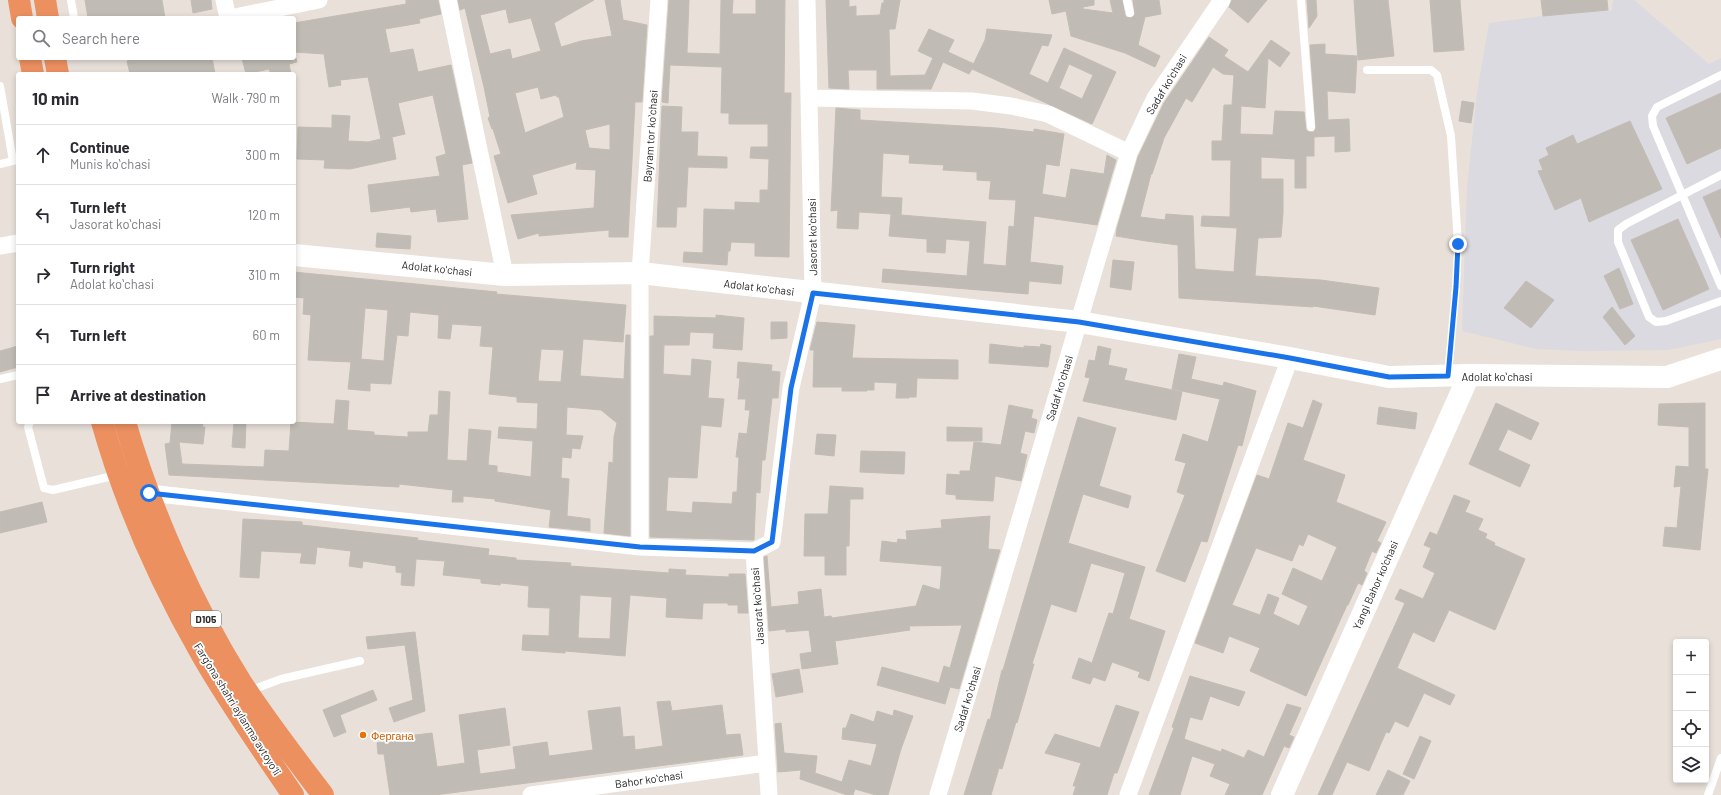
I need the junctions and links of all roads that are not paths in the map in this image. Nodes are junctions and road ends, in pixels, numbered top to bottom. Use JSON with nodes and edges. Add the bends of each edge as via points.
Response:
{"nodes":[{"id":1,"x":19,"y":0,"type":"edge"},
{"id":2,"x":45,"y":0,"type":"edge"},
{"id":3,"x":71,"y":0,"type":"edge"},
{"id":4,"x":224,"y":0,"type":"edge"},
{"id":5,"x":319,"y":0,"type":"edge"},
{"id":6,"x":448,"y":0,"type":"edge"},
{"id":7,"x":659,"y":0,"type":"edge"},
{"id":8,"x":807,"y":0,"type":"edge"},
{"id":9,"x":1127,"y":0,"type":"edge"},
{"id":10,"x":1222,"y":0,"type":"edge"},
{"id":11,"x":1301,"y":0,"type":"edge"},
{"id":12,"x":1130,"y":13,"type":"dead end"},
{"id":13,"x":22,"y":16,"type":"edge"},
{"id":14,"x":48,"y":16,"type":"edge"},
{"id":15,"x":74,"y":16,"type":"edge"},
{"id":16,"x":228,"y":16,"type":"edge"},
{"id":17,"x":239,"y":16,"type":"edge"},
{"id":18,"x":30,"y":60,"type":"edge"},
{"id":19,"x":55,"y":60,"type":"edge"},
{"id":20,"x":1367,"y":70,"type":"dead end"},
{"id":21,"x":32,"y":72,"type":"edge"},
{"id":22,"x":58,"y":72,"type":"edge"},
{"id":23,"x":1721,"y":75,"type":"edge"},
{"id":24,"x":0,"y":86,"type":"edge"},
{"id":25,"x":809,"y":98,"type":"junction"},
{"id":26,"x":1311,"y":127,"type":"dead end"},
{"id":27,"x":1129,"y":153,"type":"junction"},
{"id":28,"x":15,"y":160,"type":"edge"},
{"id":29,"x":0,"y":164,"type":"edge"},
{"id":30,"x":1721,"y":175,"type":"edge"},
{"id":31,"x":1683,"y":195,"type":"junction"},
{"id":32,"x":16,"y":243,"type":"edge"},
{"id":33,"x":0,"y":246,"type":"edge"},
{"id":34,"x":296,"y":254,"type":"edge"},
{"id":35,"x":640,"y":273,"type":"junction"},
{"id":36,"x":505,"y":275,"type":"junction"},
{"id":37,"x":1721,"y":286,"type":"edge"},
{"id":38,"x":813,"y":293,"type":"junction"},
{"id":39,"x":1721,"y":301,"type":"edge"},
{"id":40,"x":1079,"y":322,"type":"junction"},
{"id":41,"x":1290,"y":358,"type":"junction"},
{"id":42,"x":1721,"y":359,"type":"edge"},
{"id":43,"x":16,"y":375,"type":"edge"},
{"id":44,"x":1458,"y":376,"type":"junction"},
{"id":45,"x":0,"y":379,"type":"edge"},
{"id":46,"x":29,"y":424,"type":"edge"},
{"id":47,"x":103,"y":424,"type":"edge"},
{"id":48,"x":127,"y":424,"type":"edge"},
{"id":49,"x":118,"y":475,"type":"junction"},
{"id":50,"x":149,"y":493,"type":"junction"},
{"id":51,"x":640,"y":547,"type":"junction"},
{"id":52,"x":754,"y":551,"type":"junction"},
{"id":53,"x":360,"y":661,"type":"dead end"},
{"id":54,"x":248,"y":692,"type":"junction"},
{"id":55,"x":1721,"y":758,"type":"edge"},
{"id":56,"x":768,"y":763,"type":"junction"},
{"id":57,"x":293,"y":795,"type":"edge"},
{"id":58,"x":323,"y":795,"type":"edge"},
{"id":59,"x":531,"y":795,"type":"edge"},
{"id":60,"x":769,"y":795,"type":"edge"},
{"id":61,"x":938,"y":795,"type":"edge"},
{"id":62,"x":1128,"y":795,"type":"edge"},
{"id":63,"x":1282,"y":795,"type":"edge"},
{"id":64,"x":1708,"y":795,"type":"edge"}],
"edges":[{"from":1,"to":13,"type":"highway"},
{"from":2,"to":14,"type":"highway"},
{"from":3,"to":15,"type":"lane"},
{"from":4,"to":16,"type":"street"},
{"from":5,"to":17,"type":"street"},
{"from":6,"to":36,"type":"street"},
{"from":7,"to":35,"type":"street","name":"Bayram tor koʻchasi"},
{"from":8,"to":25,"type":"street","name":"Jasorat koʻchasi"},
{"from":9,"to":12,"type":"lane"},
{"from":10,"to":27,"type":"street","name":"Sadaf koʻchasi","via":[[1155,98]]},
{"from":11,"to":26,"type":"lane"},
{"from":18,"to":21,"type":"highway"},
{"from":19,"to":22,"type":"highway"},
{"from":20,"to":44,"type":"lane","via":[[1431,70],[1437,75],[1451,136],[1458,244]]},
{"from":23,"to":31,"type":"lane","via":[[1657,107],[1652,116],[1653,126]]},
{"from":24,"to":28,"type":"lane"},
{"from":25,"to":27,"type":"street","via":[[972,101],[1011,106],[1048,114]]},
{"from":25,"to":38,"type":"street","name":"Jasorat koʻchasi"},
{"from":27,"to":40,"type":"street","name":"Sadaf koʻchasi"},
{"from":28,"to":29,"type":"lane"},
{"from":30,"to":31,"type":"lane"},
{"from":31,"to":37,"type":"lane"},
{"from":31,"to":39,"type":"lane","via":[[1626,224],[1618,230],[1618,242],[1649,317],[1656,322],[1666,321]]},
{"from":32,"to":33,"type":"street"},
{"from":34,"to":36,"type":"street","name":"Adolat koʻchasi"},
{"from":35,"to":36,"type":"street","name":"Adolat koʻchasi"},
{"from":35,"to":38,"type":"street","name":"Adolat koʻchasi"},
{"from":35,"to":51,"type":"street","name":"Bayram tor koʻchasi"},
{"from":38,"to":40,"type":"street","name":"Adolat koʻchasi"},
{"from":38,"to":52,"type":"street","name":"Jasorat koʻchasi","via":[[791,388],[772,542]]},
{"from":40,"to":41,"type":"street","name":"Adolat koʻchasi"},
{"from":40,"to":61,"type":"street","name":"Sadaf koʻchasi"},
{"from":41,"to":44,"type":"street","name":"Adolat koʻchasi","via":[[1389,377]]},
{"from":41,"to":62,"type":"street"},
{"from":42,"to":44,"type":"street","name":"Adolat koʻchasi","via":[[1667,377]]},
{"from":43,"to":45,"type":"lane"},
{"from":44,"to":63,"type":"street","name":"Yangi Bahor ko'chasi"},
{"from":46,"to":49,"type":"lane","via":[[44,488],[53,490]]},
{"from":47,"to":49,"type":"highway","name":"Farg‘ona shahri aylanma avtoyo‘li","number":"D105"},
{"from":48,"to":50,"type":"highway","name":"Farg‘ona shahri aylanma avtoyo‘li","number":"D105"},
{"from":49,"to":57,"type":"highway","name":"Farg‘ona shahri aylanma avtoyo‘li","number":"D105","via":[[153,558],[202,655]]},
{"from":50,"to":51,"type":"street"},
{"from":50,"to":54,"type":"highway","name":"Farg‘ona shahri aylanma avtoyo‘li","number":"D105","via":[[201,610]]},
{"from":51,"to":52,"type":"street"},
{"from":52,"to":56,"type":"street","name":"Jasorat koʻchasi"},
{"from":53,"to":54,"type":"lane","via":[[281,679]]},
{"from":54,"to":58,"type":"highway","name":"Farg‘ona shahri aylanma avtoyo‘li","number":"D105"},
{"from":55,"to":64,"type":"lane"},
{"from":56,"to":59,"type":"street","name":"Bahor koʻchasi"},
{"from":56,"to":60,"type":"street","name":"Jasorat koʻchasi"}]}
